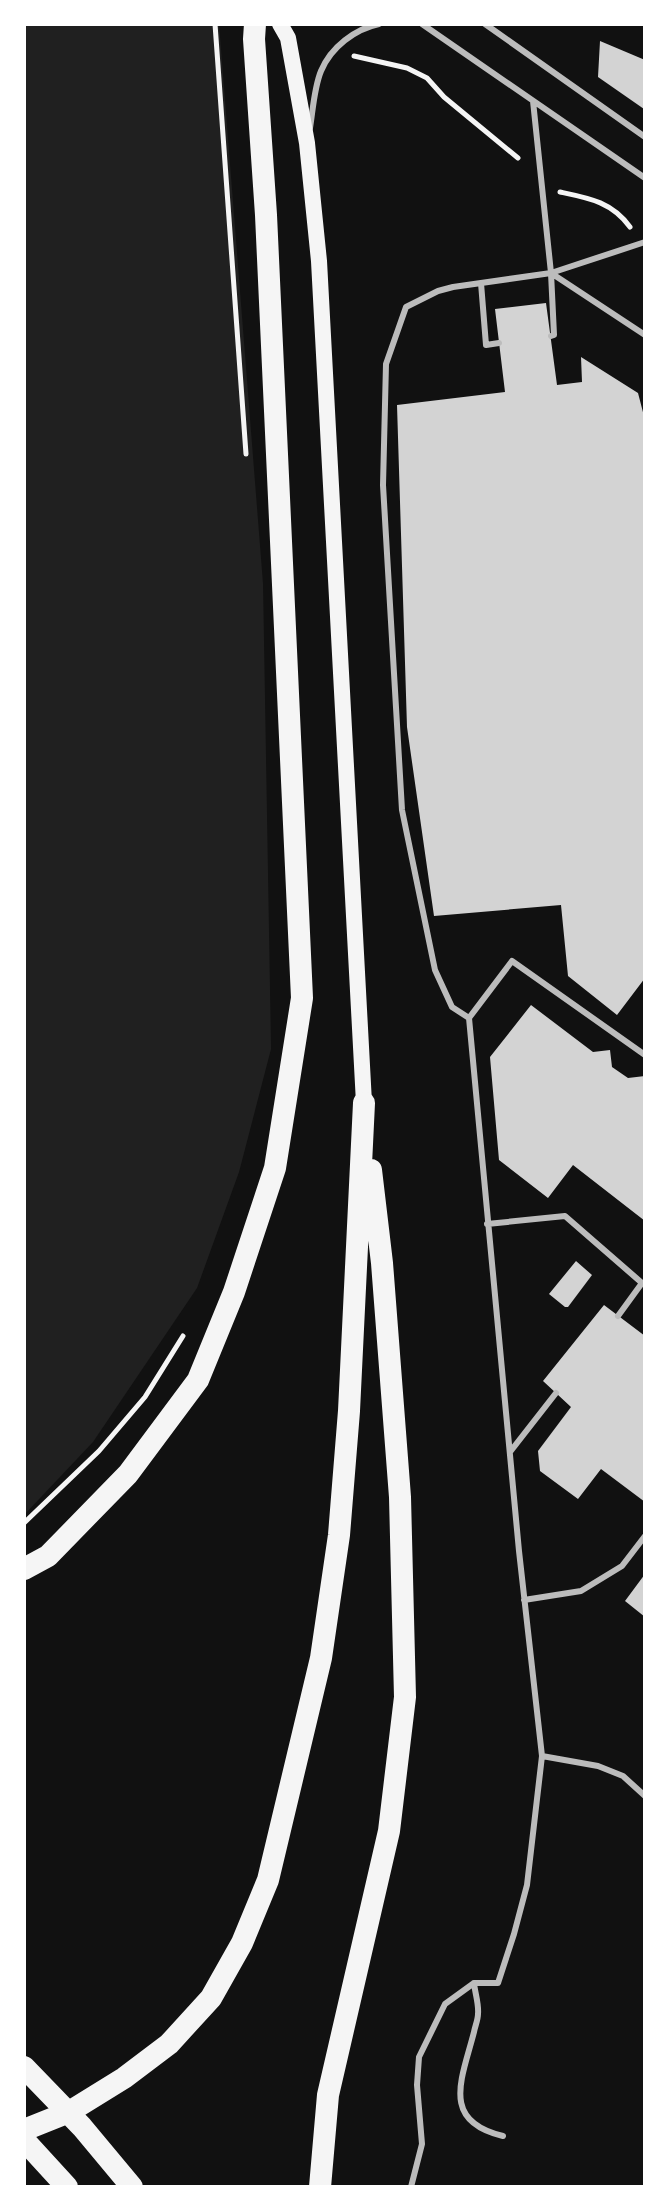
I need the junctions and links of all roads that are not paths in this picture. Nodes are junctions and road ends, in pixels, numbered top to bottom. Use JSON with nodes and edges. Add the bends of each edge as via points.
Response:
{"nodes":[{"id":1,"x":280,"y":24,"type":"edge"},
{"id":2,"x":379,"y":24,"type":"edge"},
{"id":3,"x":422,"y":24,"type":"edge"},
{"id":4,"x":485,"y":24,"type":"edge"},
{"id":5,"x":254,"y":32,"type":"edge"},
{"id":6,"x":533,"y":101,"type":"junction"},
{"id":7,"x":645,"y":137,"type":"edge"},
{"id":8,"x":307,"y":143,"type":"junction"},
{"id":9,"x":645,"y":178,"type":"edge"},
{"id":10,"x":643,"y":242,"type":"edge"},
{"id":11,"x":551,"y":273,"type":"junction"},
{"id":12,"x":481,"y":283,"type":"junction"},
{"id":13,"x":645,"y":335,"type":"edge"},
{"id":14,"x":551,"y":336,"type":"dead end"},
{"id":15,"x":499,"y":343,"type":"dead end"},
{"id":16,"x":469,"y":1018,"type":"junction"},
{"id":17,"x":645,"y":1055,"type":"edge"},
{"id":18,"x":364,"y":1103,"type":"junction"},
{"id":19,"x":487,"y":1224,"type":"junction"},
{"id":20,"x":618,"y":1316,"type":"dead end"},
{"id":21,"x":556,"y":1393,"type":"dead end"},
{"id":22,"x":510,"y":1452,"type":"junction"},
{"id":23,"x":645,"y":1536,"type":"edge"},
{"id":24,"x":24,"y":1569,"type":"edge"},
{"id":25,"x":524,"y":1600,"type":"junction"},
{"id":26,"x":542,"y":1756,"type":"junction"},
{"id":27,"x":645,"y":1796,"type":"edge"},
{"id":28,"x":474,"y":1983,"type":"junction"},
{"id":29,"x":24,"y":2067,"type":"edge"},
{"id":30,"x":24,"y":2130,"type":"edge"},
{"id":31,"x":503,"y":2136,"type":"dead end"},
{"id":32,"x":24,"y":2140,"type":"edge"},
{"id":33,"x":67,"y":2187,"type":"edge"},
{"id":34,"x":132,"y":2187,"type":"edge"},
{"id":35,"x":320,"y":2187,"type":"edge"},
{"id":36,"x":411,"y":2187,"type":"edge"}],
"edges":[{"from":1,"to":8,"type":"main road","via":[[288,38]]},
{"from":2,"to":8,"type":"lane","via":[[334,49],[321,71]]},
{"from":3,"to":6,"type":"lane"},
{"from":4,"to":7,"type":"lane"},
{"from":5,"to":24,"type":"highway","via":[[302,998],[275,1168],[198,1380],[128,1474],[48,1556]]},
{"from":6,"to":9,"type":"lane"},
{"from":6,"to":11,"type":"lane"},
{"from":8,"to":18,"type":"main road","via":[[324,341]]},
{"from":10,"to":11,"type":"lane"},
{"from":11,"to":12,"type":"lane"},
{"from":11,"to":13,"type":"lane"},
{"from":11,"to":14,"type":"lane"},
{"from":12,"to":15,"type":"lane","via":[[486,345]]},
{"from":12,"to":16,"type":"lane","via":[[438,291],[406,307],[386,364],[383,485],[402,810],[435,970],[452,1007]]},
{"from":16,"to":17,"type":"lane","via":[[512,961]]},
{"from":16,"to":19,"type":"lane"},
{"from":18,"to":30,"type":"highway","via":[[339,1535],[321,1658],[270,1871],[242,1943],[211,1998],[169,2044],[69,2112]]},
{"from":18,"to":35,"type":"highway","via":[[400,1497],[405,1697],[389,1831],[328,2095]]},
{"from":19,"to":20,"type":"lane","via":[[565,1216],[642,1283]]},
{"from":19,"to":22,"type":"lane"},
{"from":21,"to":22,"type":"lane"},
{"from":22,"to":25,"type":"lane"},
{"from":23,"to":25,"type":"lane","via":[[622,1566],[581,1591]]},
{"from":25,"to":26,"type":"lane"},
{"from":26,"to":27,"type":"lane","via":[[598,1766],[623,1776]]},
{"from":26,"to":28,"type":"lane","via":[[527,1885],[514,1934],[498,1983]]},
{"from":28,"to":31,"type":"lane","via":[[478,2014],[458,2094],[473,2125]]},
{"from":28,"to":36,"type":"lane","via":[[445,2004],[419,2057],[422,2144]]},
{"from":29,"to":34,"type":"highway"},
{"from":32,"to":33,"type":"highway"}]}
